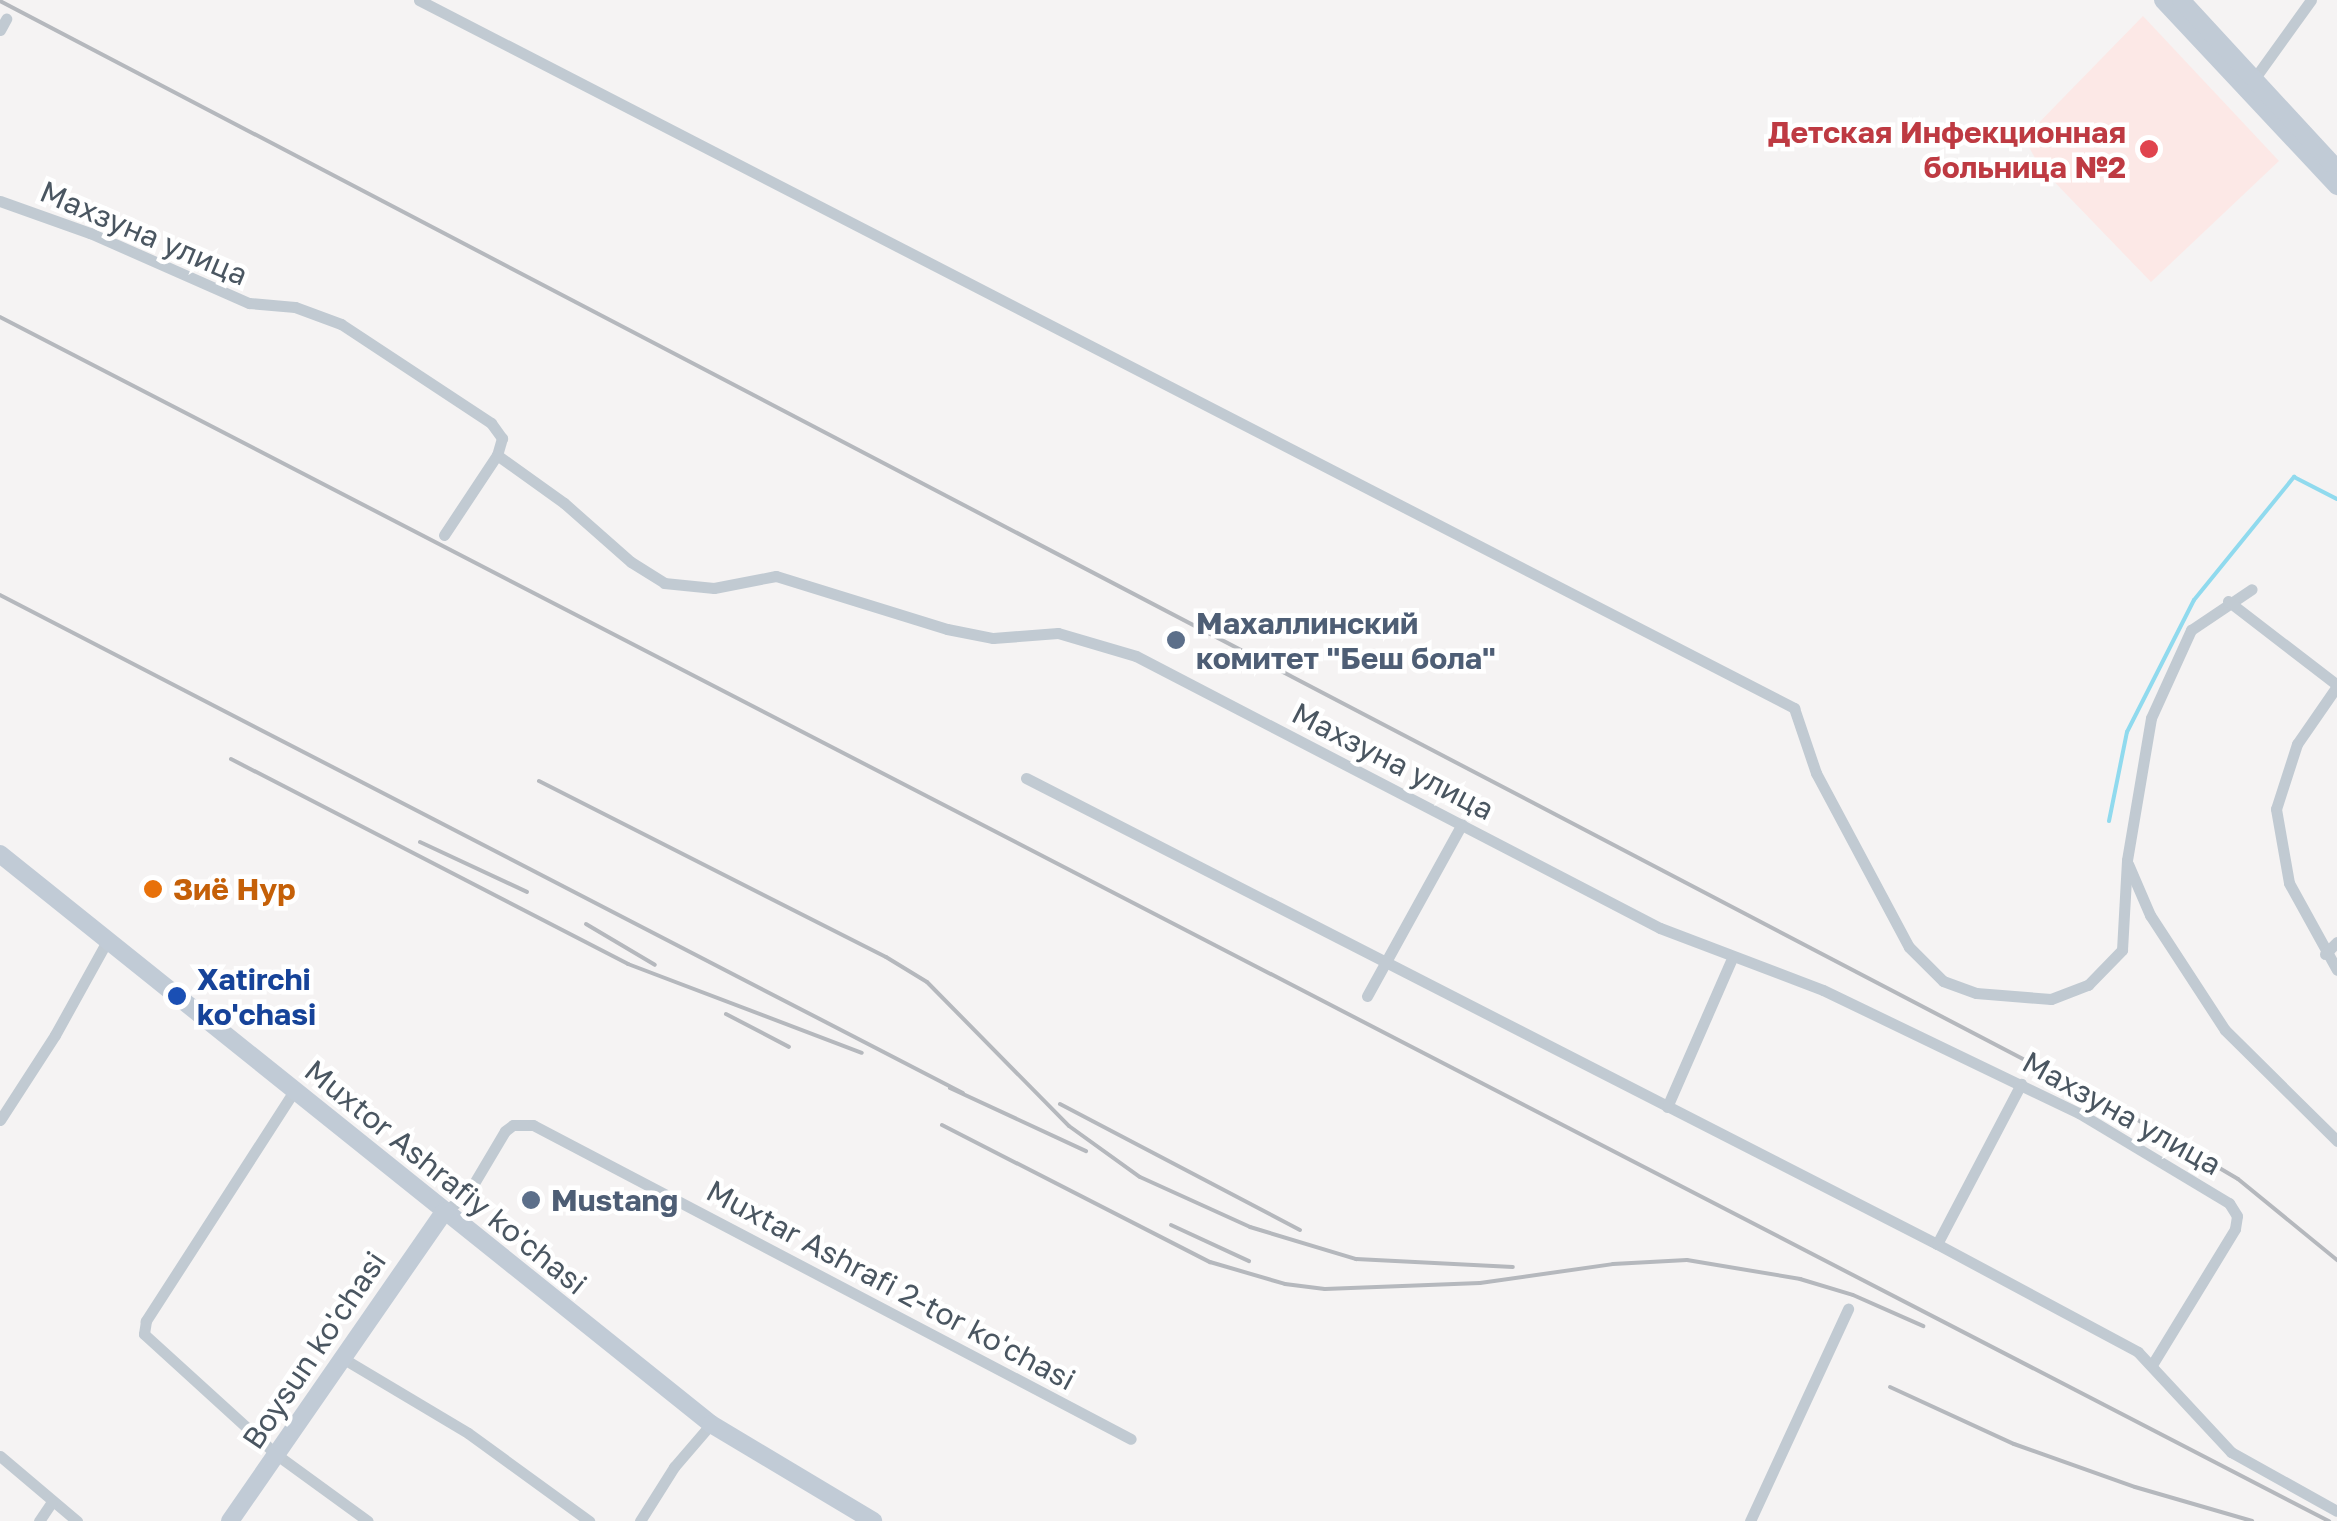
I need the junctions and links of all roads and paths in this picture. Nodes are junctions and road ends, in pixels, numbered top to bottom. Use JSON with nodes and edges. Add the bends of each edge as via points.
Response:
{"nodes":[{"id":1,"x":419,"y":0,"type":"edge"},
{"id":2,"x":2163,"y":0,"type":"edge"},
{"id":3,"x":2182,"y":0,"type":"edge"},
{"id":4,"x":2311,"y":0,"type":"edge"},
{"id":5,"x":2251,"y":84,"type":"junction"},
{"id":6,"x":2334,"y":172,"type":"edge"},
{"id":7,"x":0,"y":200,"type":"edge"},
{"id":8,"x":497,"y":456,"type":"junction"},
{"id":9,"x":444,"y":534,"type":"dead end"},
{"id":10,"x":2252,"y":589,"type":"dead end"},
{"id":11,"x":2228,"y":601,"type":"junction"},
{"id":12,"x":2337,"y":686,"type":"edge"},
{"id":13,"x":1026,"y":778,"type":"dead end"},
{"id":14,"x":1462,"y":824,"type":"junction"},
{"id":15,"x":0,"y":854,"type":"edge"},
{"id":16,"x":2126,"y":860,"type":"junction"},
{"id":17,"x":106,"y":941,"type":"junction"},
{"id":18,"x":2337,"y":942,"type":"edge"},
{"id":19,"x":2325,"y":954,"type":"junction"},
{"id":20,"x":1732,"y":958,"type":"junction"},
{"id":21,"x":1386,"y":966,"type":"junction"},
{"id":22,"x":2337,"y":970,"type":"edge"},
{"id":23,"x":1367,"y":996,"type":"dead end"},
{"id":24,"x":2022,"y":1084,"type":"junction"},
{"id":25,"x":294,"y":1091,"type":"junction"},
{"id":26,"x":1668,"y":1107,"type":"junction"},
{"id":27,"x":0,"y":1120,"type":"edge"},
{"id":28,"x":2337,"y":1141,"type":"edge"},
{"id":29,"x":445,"y":1211,"type":"junction"},
{"id":30,"x":1938,"y":1244,"type":"junction"},
{"id":31,"x":1848,"y":1309,"type":"dead end"},
{"id":32,"x":344,"y":1359,"type":"junction"},
{"id":33,"x":2152,"y":1364,"type":"junction"},
{"id":34,"x":711,"y":1424,"type":"junction"},
{"id":35,"x":1130,"y":1438,"type":"dead end"},
{"id":36,"x":0,"y":1456,"type":"edge"},
{"id":37,"x":277,"y":1456,"type":"junction"},
{"id":38,"x":52,"y":1503,"type":"junction"},
{"id":39,"x":2337,"y":1512,"type":"edge"},
{"id":40,"x":39,"y":1521,"type":"edge"},
{"id":41,"x":76,"y":1521,"type":"edge"},
{"id":42,"x":230,"y":1521,"type":"edge"},
{"id":43,"x":368,"y":1521,"type":"edge"},
{"id":44,"x":589,"y":1521,"type":"edge"},
{"id":45,"x":640,"y":1521,"type":"edge"},
{"id":46,"x":873,"y":1521,"type":"edge"},
{"id":47,"x":1750,"y":1521,"type":"edge"}],
"edges":[{"from":1,"to":16,"type":"street","via":[[1794,708],[1816,773],[1888,911],[1908,947],[1943,981],[1976,993],[2051,999],[2088,985],[2122,950]]},
{"from":2,"to":5,"type":"main road"},
{"from":3,"to":5,"type":"main road"},
{"from":4,"to":5,"type":"street"},
{"from":5,"to":6,"type":"main road"},
{"from":7,"to":8,"type":"street","name":"Махзуна улица","via":[[249,304],[295,307],[341,324],[491,423],[502,438]]},
{"from":8,"to":9,"type":"street"},
{"from":8,"to":14,"type":"street","name":"Махзуна улица","via":[[664,583],[714,588],[776,576],[947,629],[993,638],[1058,633],[1136,656]]},
{"from":10,"to":11,"type":"street"},
{"from":11,"to":12,"type":"street"},
{"from":11,"to":16,"type":"street","via":[[2191,630],[2151,718]]},
{"from":12,"to":19,"type":"street","via":[[2297,744],[2276,808],[2289,883]]},
{"from":13,"to":21,"type":"street"},
{"from":14,"to":20,"type":"street","name":"Махзуна улица","via":[[1660,928]]},
{"from":14,"to":21,"type":"street"},
{"from":15,"to":17,"type":"main road","name":"Muxtor Ashrafiy ko'chasi"},
{"from":16,"to":28,"type":"street","via":[[2150,915],[2226,1030]]},
{"from":17,"to":25,"type":"main road","name":"Muxtor Ashrafiy ko'chasi"},
{"from":17,"to":27,"type":"street"},
{"from":18,"to":19,"type":"street"},
{"from":19,"to":22,"type":"street"},
{"from":20,"to":24,"type":"street","name":"Махзуна улица","via":[[1823,990]]},
{"from":20,"to":26,"type":"street"},
{"from":21,"to":23,"type":"street"},
{"from":21,"to":26,"type":"street"},
{"from":24,"to":30,"type":"street"},
{"from":24,"to":33,"type":"street","name":"Махзуна улица","via":[[2230,1202],[2236,1212],[2235,1229]]},
{"from":25,"to":29,"type":"main road","name":"Muxtor Ashrafiy ko'chasi"},
{"from":25,"to":37,"type":"street","via":[[146,1321],[144,1334]]},
{"from":26,"to":30,"type":"street"},
{"from":29,"to":32,"type":"main road","name":"Boysun ko'chasi"},
{"from":29,"to":34,"type":"main road","name":"Muxtor Ashrafiy ko'chasi"},
{"from":29,"to":35,"type":"street","name":"Muxtar Ashrafi 2-tor ko'chasi","via":[[466,1195],[504,1131],[533,1126]]},
{"from":30,"to":33,"type":"street"},
{"from":31,"to":47,"type":"street"},
{"from":32,"to":37,"type":"main road","name":"Boysun ko'chasi"},
{"from":32,"to":44,"type":"street","via":[[468,1432]]},
{"from":33,"to":39,"type":"street","via":[[2231,1452]]},
{"from":34,"to":45,"type":"street"},
{"from":34,"to":46,"type":"main road","name":"Muxtor Ashrafiy ko'chasi"},
{"from":36,"to":38,"type":"street"},
{"from":37,"to":42,"type":"main road","name":"Boysun ko'chasi"},
{"from":37,"to":43,"type":"street"},
{"from":38,"to":40,"type":"street"},
{"from":38,"to":41,"type":"street"}]}
